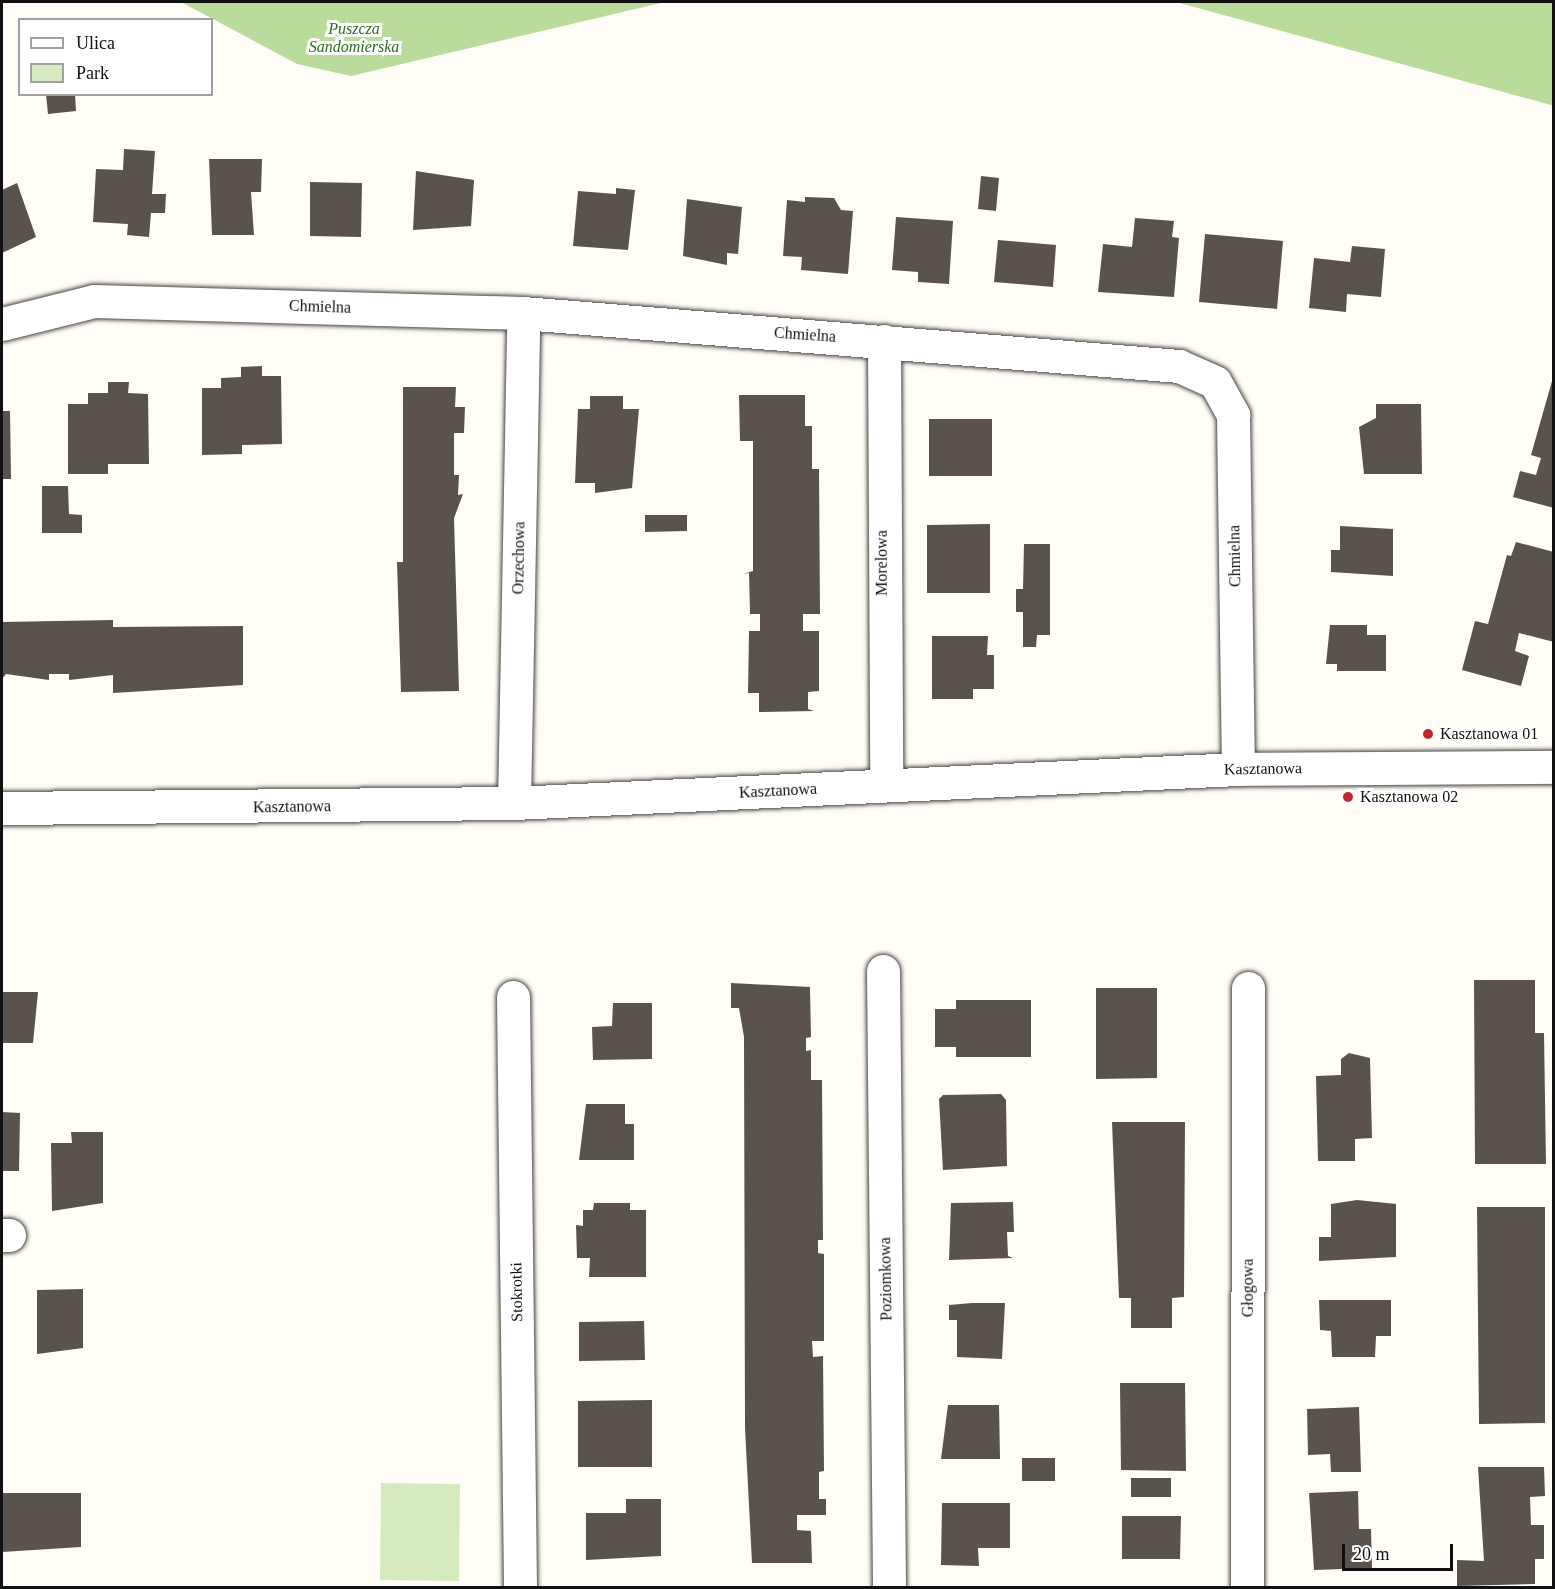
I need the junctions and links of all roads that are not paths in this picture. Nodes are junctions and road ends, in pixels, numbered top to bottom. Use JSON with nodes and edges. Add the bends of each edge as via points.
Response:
{"nodes":[{"id":1,"x":523,"y":313,"type":"junction"},
{"id":2,"x":2,"y":324,"type":"edge"},
{"id":3,"x":884,"y":341,"type":"junction"},
{"id":4,"x":1554,"y":767,"type":"edge"},
{"id":5,"x":1238,"y":769,"type":"junction"},
{"id":6,"x":886,"y":785,"type":"junction"},
{"id":7,"x":514,"y":803,"type":"junction"},
{"id":8,"x":2,"y":808,"type":"edge"},
{"id":9,"x":883,"y":971,"type":"dead end"},
{"id":10,"x":1248,"y":988,"type":"dead end"},
{"id":11,"x":513,"y":997,"type":"dead end"},
{"id":12,"x":520,"y":1587,"type":"edge"},
{"id":13,"x":889,"y":1587,"type":"edge"},
{"id":14,"x":1247,"y":1587,"type":"edge"}],
"edges":[{"from":1,"to":2,"type":"street","name":"Chmielna","via":[[94,301]]},
{"from":1,"to":3,"type":"street","name":"Chmielna"},
{"from":1,"to":7,"type":"street","name":"Orzechowa"},
{"from":3,"to":5,"type":"street","name":"Chmielna","via":[[1179,366],[1215,382],[1233,415]]},
{"from":3,"to":6,"type":"street","name":"Morelowa"},
{"from":4,"to":5,"type":"street","name":"Kasztanowa"},
{"from":5,"to":6,"type":"street","name":"Kasztanowa"},
{"from":6,"to":7,"type":"street","name":"Kasztanowa"},
{"from":7,"to":8,"type":"street","name":"Kasztanowa"},
{"from":9,"to":13,"type":"street","name":"Poziomkowa"},
{"from":10,"to":14,"type":"street","name":"Głogowa"},
{"from":11,"to":12,"type":"street","name":"Stokrotki"}]}
